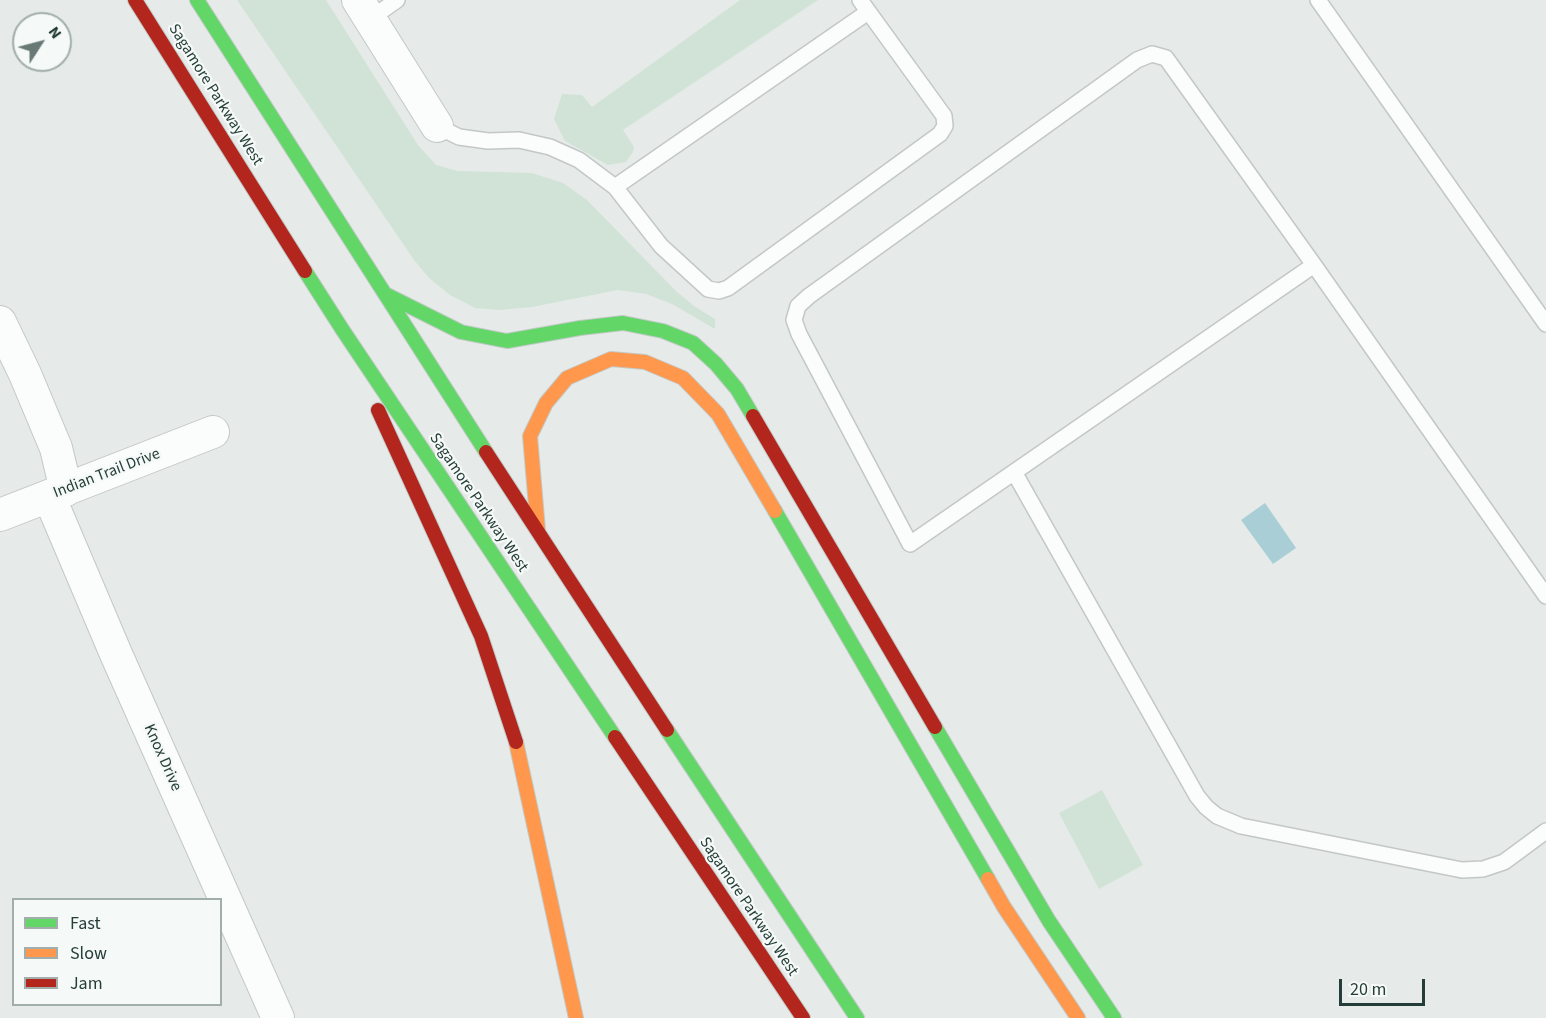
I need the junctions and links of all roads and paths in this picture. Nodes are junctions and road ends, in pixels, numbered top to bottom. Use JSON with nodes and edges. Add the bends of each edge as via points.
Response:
{"nodes":[{"id":1,"x":135,"y":0,"type":"edge"},
{"id":2,"x":197,"y":0,"type":"edge"},
{"id":3,"x":398,"y":0,"type":"edge"},
{"id":4,"x":1318,"y":0,"type":"edge"},
{"id":5,"x":864,"y":6,"type":"edge"},
{"id":6,"x":364,"y":10,"type":"edge"},
{"id":7,"x":437,"y":126,"type":"joint"},
{"id":8,"x":615,"y":187,"type":"junction"},
{"id":9,"x":1314,"y":265,"type":"junction"},
{"id":10,"x":387,"y":295,"type":"junction"},
{"id":11,"x":0,"y":322,"type":"edge"},
{"id":12,"x":1546,"y":324,"type":"edge"},
{"id":13,"x":342,"y":329,"type":"junction"},
{"id":14,"x":213,"y":432,"type":"dead end"},
{"id":15,"x":1014,"y":472,"type":"junction"},
{"id":16,"x":58,"y":493,"type":"junction"},
{"id":17,"x":0,"y":515,"type":"edge"},
{"id":18,"x":539,"y":535,"type":"junction"},
{"id":19,"x":1546,"y":596,"type":"edge"},
{"id":20,"x":1546,"y":831,"type":"edge"},
{"id":21,"x":278,"y":1018,"type":"edge"},
{"id":22,"x":576,"y":1018,"type":"edge"},
{"id":23,"x":803,"y":1018,"type":"edge"},
{"id":24,"x":857,"y":1018,"type":"edge"},
{"id":25,"x":1078,"y":1018,"type":"edge"},
{"id":26,"x":1114,"y":1018,"type":"edge"}],
"edges":[{"from":1,"to":13,"type":"highway","name":"Sagamore Parkway West"},
{"from":2,"to":10,"type":"highway","name":"Sagamore Parkway West"},
{"from":3,"to":6,"type":"lane"},
{"from":4,"to":12,"type":"lane"},
{"from":5,"to":8,"type":"lane"},
{"from":5,"to":8,"type":"lane","via":[[944,116],[945,126],[940,134],[719,291],[708,289],[661,246]]},
{"from":6,"to":7,"type":"street"},
{"from":7,"to":8,"type":"lane","via":[[459,137],[519,140],[550,147],[579,160]]},
{"from":9,"to":15,"type":"lane"},
{"from":9,"to":15,"type":"lane","via":[[1166,58],[1152,54],[1137,60],[798,306],[794,320],[799,334],[910,544]]},
{"from":9,"to":19,"type":"lane"},
{"from":10,"to":18,"type":"highway","name":"Sagamore Parkway West"},
{"from":10,"to":26,"type":"highway","via":[[461,332],[507,341],[623,324],[663,331],[693,343],[716,364],[737,389],[1049,921]]},
{"from":11,"to":16,"type":"street","name":"Knox Drive","via":[[56,448]]},
{"from":13,"to":22,"type":"highway","via":[[481,636],[520,753]]},
{"from":13,"to":23,"type":"highway","name":"Sagamore Parkway West"},
{"from":14,"to":16,"type":"street","name":"Indian Trail Drive"},
{"from":15,"to":20,"type":"lane","via":[[1197,796],[1217,816],[1241,826],[1462,870],[1504,862]]},
{"from":16,"to":17,"type":"street","name":"Indian Trail Drive"},
{"from":16,"to":21,"type":"street","name":"Knox Drive","via":[[140,707]]},
{"from":18,"to":24,"type":"highway","name":"Sagamore Parkway West"},
{"from":18,"to":25,"type":"highway","via":[[530,436],[546,403],[567,378],[611,359],[645,362],[683,378],[718,414],[1004,907]]}]}
